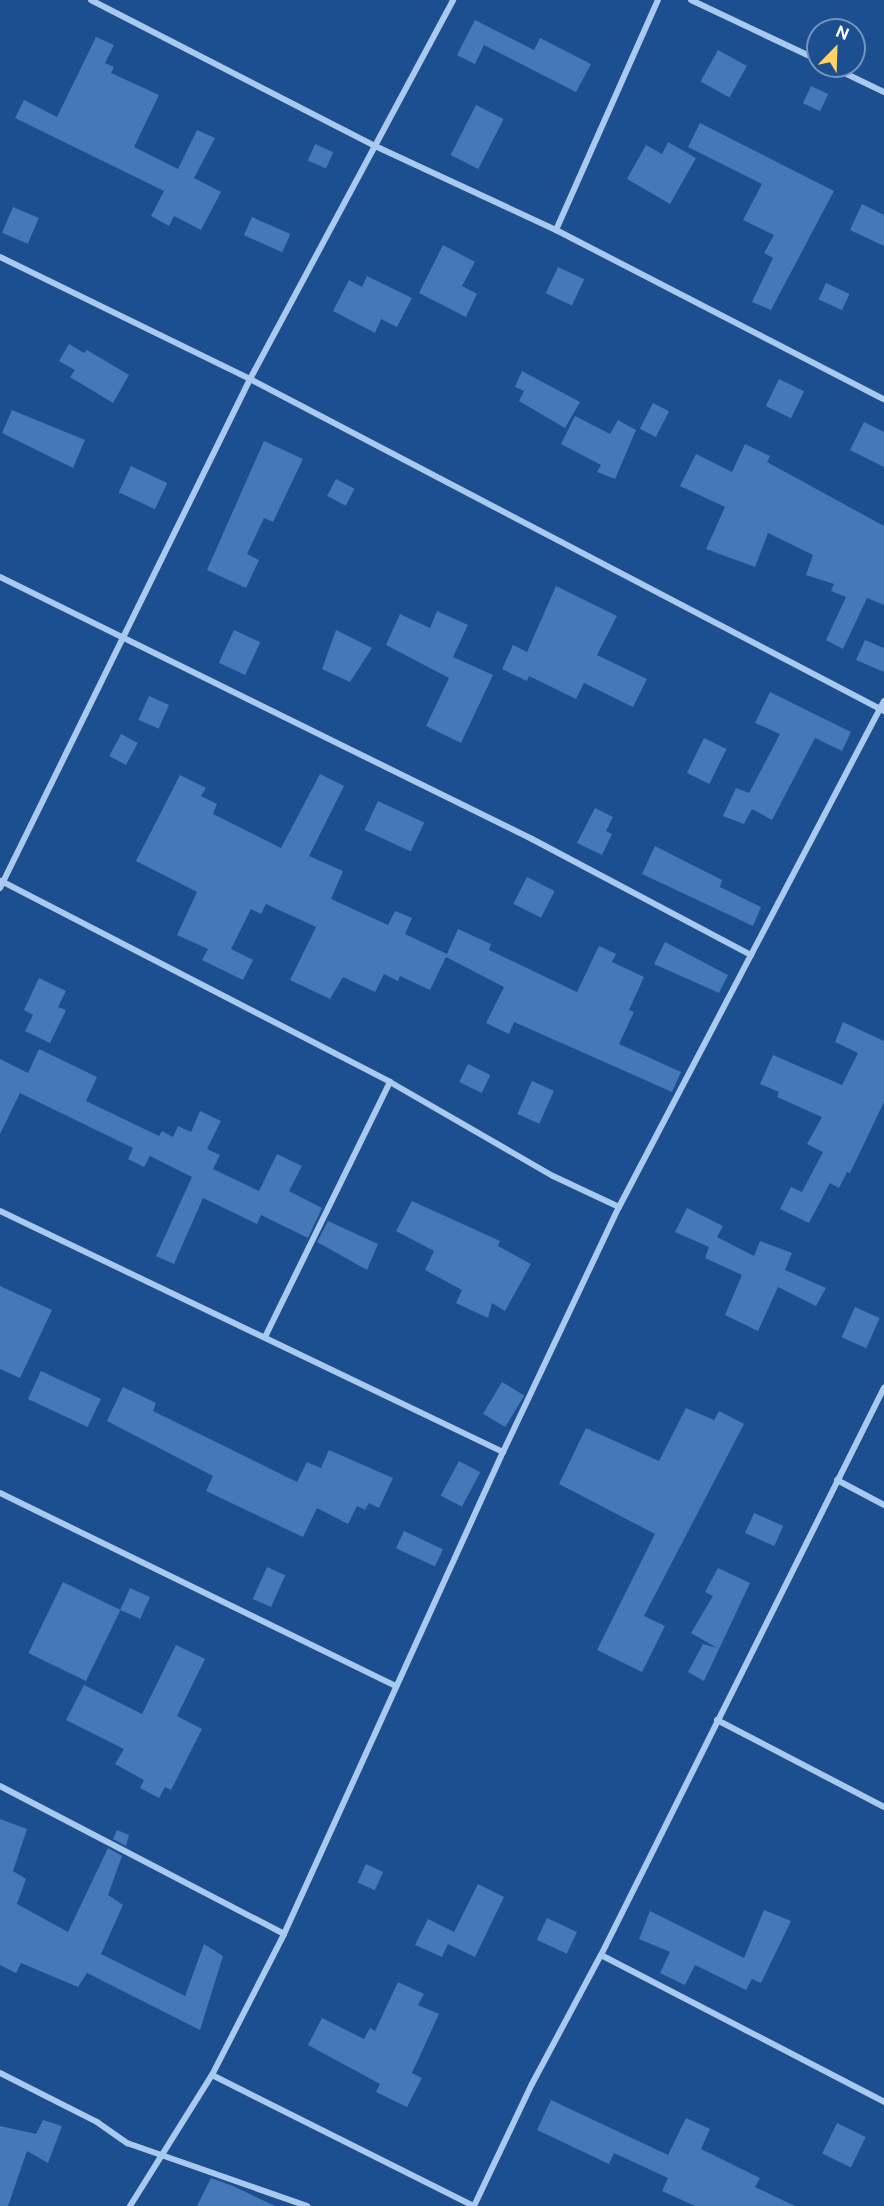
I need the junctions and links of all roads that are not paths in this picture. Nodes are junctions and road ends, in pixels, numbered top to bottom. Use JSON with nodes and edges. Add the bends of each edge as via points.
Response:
{"nodes":[{"id":1,"x":91,"y":0,"type":"edge"},
{"id":2,"x":453,"y":0,"type":"edge"},
{"id":3,"x":658,"y":0,"type":"edge"},
{"id":4,"x":691,"y":0,"type":"edge"},
{"id":5,"x":806,"y":54,"type":"edge"},
{"id":6,"x":855,"y":78,"type":"edge"},
{"id":7,"x":884,"y":92,"type":"edge"},
{"id":8,"x":375,"y":146,"type":"junction"},
{"id":9,"x":556,"y":230,"type":"junction"},
{"id":10,"x":0,"y":257,"type":"edge"},
{"id":11,"x":250,"y":379,"type":"junction"},
{"id":12,"x":884,"y":399,"type":"edge"},
{"id":13,"x":0,"y":577,"type":"edge"},
{"id":14,"x":123,"y":639,"type":"junction"},
{"id":15,"x":884,"y":701,"type":"edge"},
{"id":16,"x":882,"y":710,"type":"edge"},
{"id":17,"x":1,"y":884,"type":"edge"},
{"id":18,"x":751,"y":955,"type":"junction"},
{"id":19,"x":390,"y":1082,"type":"junction"},
{"id":20,"x":619,"y":1207,"type":"junction"},
{"id":21,"x":0,"y":1212,"type":"edge"},
{"id":22,"x":266,"y":1335,"type":"junction"},
{"id":23,"x":884,"y":1388,"type":"edge"},
{"id":24,"x":503,"y":1452,"type":"junction"},
{"id":25,"x":837,"y":1480,"type":"junction"},
{"id":26,"x":0,"y":1493,"type":"edge"},
{"id":27,"x":884,"y":1505,"type":"edge"},
{"id":28,"x":395,"y":1686,"type":"junction"},
{"id":29,"x":717,"y":1720,"type":"junction"},
{"id":30,"x":0,"y":1786,"type":"edge"},
{"id":31,"x":884,"y":1807,"type":"edge"},
{"id":32,"x":284,"y":1934,"type":"junction"},
{"id":33,"x":601,"y":1955,"type":"junction"},
{"id":34,"x":0,"y":2073,"type":"edge"},
{"id":35,"x":212,"y":2075,"type":"junction"},
{"id":36,"x":884,"y":2102,"type":"edge"},
{"id":37,"x":163,"y":2156,"type":"junction"},
{"id":38,"x":130,"y":2206,"type":"edge"},
{"id":39,"x":307,"y":2206,"type":"edge"},
{"id":40,"x":474,"y":2206,"type":"edge"}],
"edges":[{"from":1,"to":8,"type":"street"},
{"from":2,"to":8,"type":"street"},
{"from":3,"to":9,"type":"street"},
{"from":4,"to":5,"type":"street"},
{"from":6,"to":7,"type":"street"},
{"from":8,"to":9,"type":"street"},
{"from":8,"to":11,"type":"street"},
{"from":9,"to":12,"type":"street"},
{"from":10,"to":11,"type":"street"},
{"from":11,"to":14,"type":"street"},
{"from":11,"to":16,"type":"street"},
{"from":13,"to":14,"type":"street"},
{"from":14,"to":17,"type":"street"},
{"from":14,"to":18,"type":"street","via":[[532,839]]},
{"from":15,"to":16,"type":"street"},
{"from":16,"to":18,"type":"street"},
{"from":17,"to":19,"type":"street"},
{"from":18,"to":20,"type":"street"},
{"from":19,"to":20,"type":"street","via":[[554,1176]]},
{"from":19,"to":22,"type":"street"},
{"from":20,"to":24,"type":"street"},
{"from":21,"to":22,"type":"street"},
{"from":22,"to":24,"type":"street"},
{"from":23,"to":25,"type":"street"},
{"from":24,"to":28,"type":"street"},
{"from":25,"to":27,"type":"street"},
{"from":25,"to":29,"type":"street"},
{"from":26,"to":28,"type":"street"},
{"from":28,"to":32,"type":"street"},
{"from":29,"to":31,"type":"street"},
{"from":29,"to":33,"type":"street"},
{"from":30,"to":32,"type":"street"},
{"from":32,"to":35,"type":"street"},
{"from":33,"to":36,"type":"street"},
{"from":33,"to":40,"type":"street","via":[[532,2084]]},
{"from":34,"to":37,"type":"street","via":[[97,2122],[126,2143]]},
{"from":35,"to":37,"type":"street"},
{"from":35,"to":40,"type":"street"},
{"from":37,"to":38,"type":"street"},
{"from":37,"to":39,"type":"street"}]}
